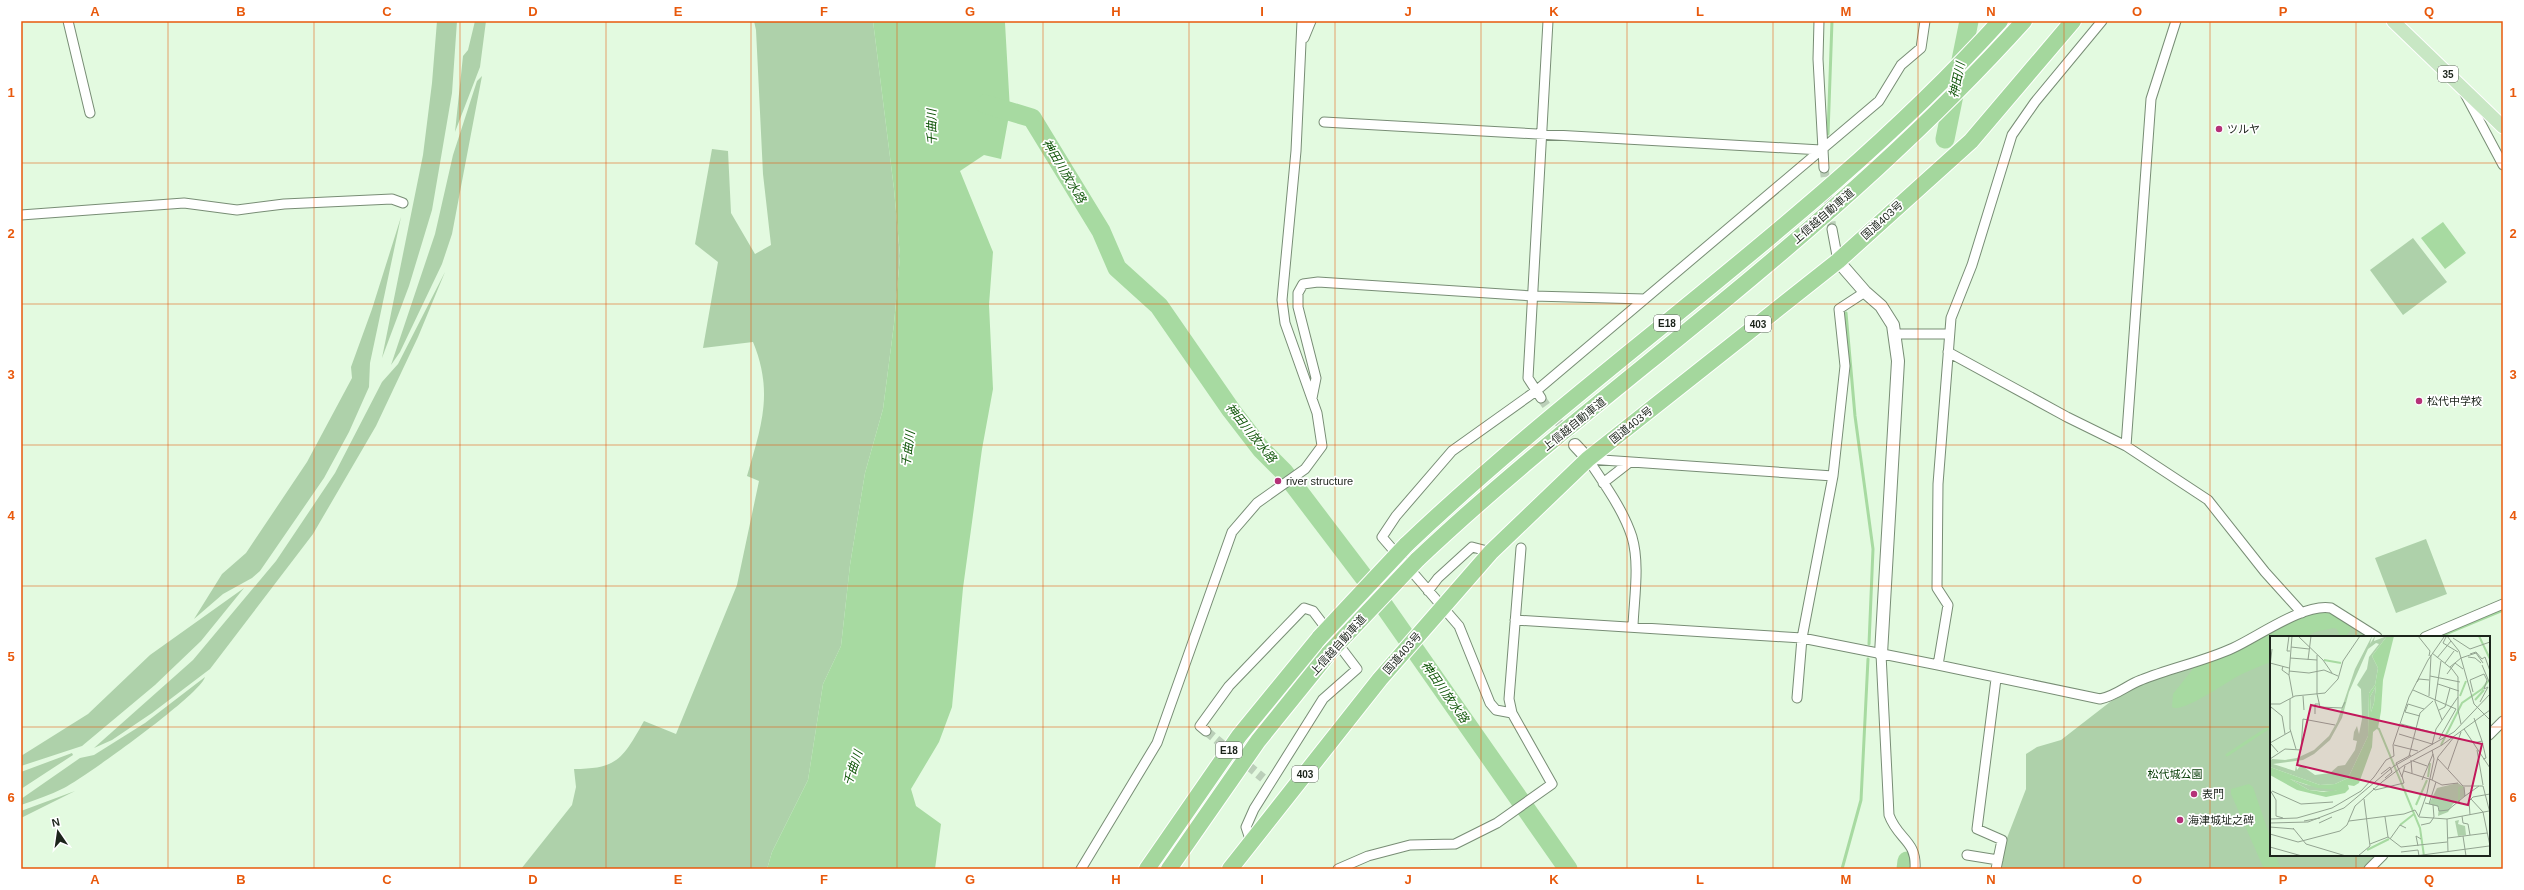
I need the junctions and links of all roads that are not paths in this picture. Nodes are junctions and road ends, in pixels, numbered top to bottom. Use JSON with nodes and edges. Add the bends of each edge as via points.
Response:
{"nodes":[{"id":1,"x":68,"y":21,"type":"edge"},
{"id":2,"x":1302,"y":21,"type":"edge"},
{"id":3,"x":1311,"y":21,"type":"edge"},
{"id":4,"x":1548,"y":21,"type":"edge"},
{"id":5,"x":1819,"y":21,"type":"edge"},
{"id":6,"x":1925,"y":21,"type":"edge"},
{"id":7,"x":2000,"y":21,"type":"edge"},
{"id":8,"x":2024,"y":21,"type":"edge"},
{"id":9,"x":2073,"y":21,"type":"edge"},
{"id":10,"x":2102,"y":21,"type":"edge"},
{"id":11,"x":2176,"y":21,"type":"edge"},
{"id":12,"x":2393,"y":21,"type":"edge"},
{"id":13,"x":1301,"y":46,"type":"junction"},
{"id":14,"x":2463,"y":89,"type":"junction"},
{"id":15,"x":90,"y":113,"type":"dead end"},
{"id":16,"x":1324,"y":122,"type":"dead end"},
{"id":17,"x":2503,"y":127,"type":"edge"},
{"id":18,"x":1542,"y":133,"type":"junction"},
{"id":19,"x":1821,"y":150,"type":"junction"},
{"id":20,"x":2503,"y":165,"type":"edge"},
{"id":21,"x":1824,"y":168,"type":"tunnel mouth"},
{"id":22,"x":404,"y":203,"type":"dead end"},
{"id":23,"x":21,"y":215,"type":"edge"},
{"id":24,"x":1832,"y":229,"type":"tunnel mouth"},
{"id":25,"x":1838,"y":261,"type":"junction"},
{"id":26,"x":1865,"y":292,"type":"junction"},
{"id":27,"x":1533,"y":296,"type":"junction"},
{"id":28,"x":1645,"y":299,"type":"junction"},
{"id":29,"x":1894,"y":334,"type":"junction"},
{"id":30,"x":1950,"y":334,"type":"junction"},
{"id":31,"x":1948,"y":352,"type":"junction"},
{"id":32,"x":1538,"y":394,"type":"junction"},
{"id":33,"x":1312,"y":398,"type":"junction"},
{"id":34,"x":1575,"y":445,"type":"tunnel mouth"},
{"id":35,"x":2126,"y":446,"type":"junction"},
{"id":36,"x":1588,"y":459,"type":"junction"},
{"id":37,"x":1630,"y":462,"type":"junction"},
{"id":38,"x":1833,"y":476,"type":"junction"},
{"id":39,"x":1603,"y":483,"type":"junction"},
{"id":40,"x":1521,"y":548,"type":"dead end"},
{"id":41,"x":1491,"y":552,"type":"junction"},
{"id":42,"x":1428,"y":591,"type":"junction"},
{"id":43,"x":2503,"y":604,"type":"edge"},
{"id":44,"x":1437,"y":612,"type":"junction"},
{"id":45,"x":2302,"y":613,"type":"junction"},
{"id":46,"x":1515,"y":620,"type":"junction"},
{"id":47,"x":1633,"y":626,"type":"junction"},
{"id":48,"x":2444,"y":632,"type":"edge"},
{"id":49,"x":2375,"y":636,"type":"edge"},
{"id":50,"x":2429,"y":636,"type":"edge"},
{"id":51,"x":1802,"y":638,"type":"junction"},
{"id":52,"x":1881,"y":654,"type":"junction"},
{"id":53,"x":1938,"y":665,"type":"junction"},
{"id":54,"x":1996,"y":679,"type":"junction"},
{"id":55,"x":1797,"y":698,"type":"dead end"},
{"id":56,"x":1512,"y":713,"type":"junction"},
{"id":57,"x":2503,"y":721,"type":"edge"},
{"id":58,"x":2490,"y":730,"type":"edge"},
{"id":59,"x":1206,"y":731,"type":"dead end"},
{"id":60,"x":1263,"y":778,"type":"tunnel mouth"},
{"id":61,"x":1272,"y":783,"type":"junction"},
{"id":62,"x":1251,"y":842,"type":"junction"},
{"id":63,"x":1967,"y":855,"type":"dead end"},
{"id":64,"x":2382,"y":856,"type":"edge"},
{"id":65,"x":1997,"y":865,"type":"edge"},
{"id":66,"x":1081,"y":869,"type":"edge"},
{"id":67,"x":1146,"y":869,"type":"edge"},
{"id":68,"x":1169,"y":869,"type":"edge"},
{"id":69,"x":1230,"y":869,"type":"edge"},
{"id":70,"x":1338,"y":869,"type":"edge"},
{"id":71,"x":1915,"y":869,"type":"edge"},
{"id":72,"x":2369,"y":869,"type":"edge"}],
"edges":[{"from":1,"to":15,"type":"street"},
{"from":2,"to":13,"type":"street"},
{"from":3,"to":13,"type":"street"},
{"from":4,"to":18,"type":"street"},
{"from":5,"to":19,"type":"street"},
{"from":6,"to":19,"type":"street","via":[[1921,48],[1901,65],[1879,101]]},
{"from":7,"to":67,"type":"highway","name":"上信越自動車道","number":"E18","bridge":true,"via":[[1925,98],[1782,228],[1494,465],[1406,545],[1320,637],[1239,736]]},
{"from":8,"to":68,"type":"highway","name":"上信越自動車道","number":"E18","bridge":true,"via":[[1928,121],[1793,242],[1507,478],[1417,560],[1329,654],[1258,741]]},
{"from":9,"to":25,"type":"highway","name":"国道403号","number":"403","via":[[1971,141]]},
{"from":10,"to":30,"type":"street","via":[[2035,102],[2012,135],[1972,265],[1951,318]]},
{"from":11,"to":35,"type":"street","via":[[2151,99]]},
{"from":12,"to":14,"type":"main road","number":"35"},
{"from":13,"to":33,"type":"street","via":[[1296,151],[1282,300],[1285,324]]},
{"from":14,"to":17,"type":"main road","number":"35"},
{"from":14,"to":20,"type":"street"},
{"from":16,"to":18,"type":"street"},
{"from":18,"to":19,"type":"street"},
{"from":18,"to":27,"type":"street"},
{"from":19,"to":21,"type":"street"},
{"from":19,"to":28,"type":"street"},
{"from":22,"to":23,"type":"street","via":[[392,199],[284,204],[237,210],[184,203]]},
{"from":24,"to":25,"type":"street"},
{"from":25,"to":26,"type":"street"},
{"from":25,"to":36,"type":"highway","name":"国道403号","number":"403"},
{"from":26,"to":29,"type":"street","via":[[1880,306],[1893,325]]},
{"from":26,"to":38,"type":"street","via":[[1839,309],[1845,366]]},
{"from":27,"to":28,"type":"street"},
{"from":27,"to":32,"type":"street","via":[[1528,378]]},
{"from":27,"to":33,"type":"street","via":[[1318,282],[1303,284],[1298,293],[1298,307],[1316,378]]},
{"from":28,"to":32,"type":"street"},
{"from":29,"to":30,"type":"street"},
{"from":29,"to":52,"type":"street","via":[[1898,362]]},
{"from":30,"to":31,"type":"street"},
{"from":31,"to":35,"type":"street"},
{"from":31,"to":53,"type":"street","via":[[1938,484],[1936,588],[1948,605]]},
{"from":32,"to":42,"type":"street","via":[[1452,451],[1396,516],[1382,537]]},
{"from":33,"to":66,"type":"street","via":[[1323,440],[1322,446],[1305,469],[1257,502],[1232,532],[1157,742]]},
{"from":34,"to":36,"type":"street"},
{"from":35,"to":45,"type":"street","via":[[2208,500],[2265,572]]},
{"from":36,"to":37,"type":"street"},
{"from":36,"to":39,"type":"street"},
{"from":36,"to":41,"type":"highway","name":"国道403号","number":"403"},
{"from":37,"to":38,"type":"street"},
{"from":37,"to":39,"type":"street"},
{"from":38,"to":51,"type":"street"},
{"from":39,"to":47,"type":"street","via":[[1618,507],[1632,538],[1635,565]]},
{"from":40,"to":46,"type":"street"},
{"from":41,"to":42,"type":"street","via":[[1472,547],[1438,578]]},
{"from":41,"to":44,"type":"highway","name":"国道403号","number":"403"},
{"from":42,"to":44,"type":"street"},
{"from":43,"to":48,"type":"street"},
{"from":44,"to":56,"type":"street","via":[[1459,626],[1490,703],[1496,710]]},
{"from":44,"to":62,"type":"highway","name":"国道403号","number":"403","via":[[1380,679]]},
{"from":45,"to":49,"type":"street","via":[[2324,607],[2331,608]]},
{"from":45,"to":54,"type":"street","via":[[2232,649],[2139,680],[2104,698]]},
{"from":46,"to":47,"type":"street"},
{"from":46,"to":56,"type":"street","via":[[1509,699]]},
{"from":47,"to":51,"type":"street"},
{"from":48,"to":50,"type":"street"},
{"from":51,"to":52,"type":"street"},
{"from":51,"to":55,"type":"street"},
{"from":52,"to":53,"type":"street"},
{"from":52,"to":71,"type":"street","via":[[1888,815],[1894,828],[1912,846],[1916,855]]},
{"from":53,"to":54,"type":"street"},
{"from":54,"to":65,"type":"street","via":[[1977,829],[2002,840]]},
{"from":56,"to":70,"type":"street","via":[[1552,784],[1497,823],[1455,844],[1410,845],[1368,856]]},
{"from":57,"to":58,"type":"street"},
{"from":59,"to":61,"type":"street","via":[[1200,726],[1229,686],[1296,614],[1304,608],[1313,610],[1357,669],[1323,699]]},
{"from":60,"to":61,"type":"street"},
{"from":61,"to":62,"type":"street","via":[[1254,809],[1246,827]]},
{"from":62,"to":69,"type":"highway","name":"国道403号","number":"403"},
{"from":63,"to":65,"type":"street"},
{"from":64,"to":72,"type":"street"}]}
